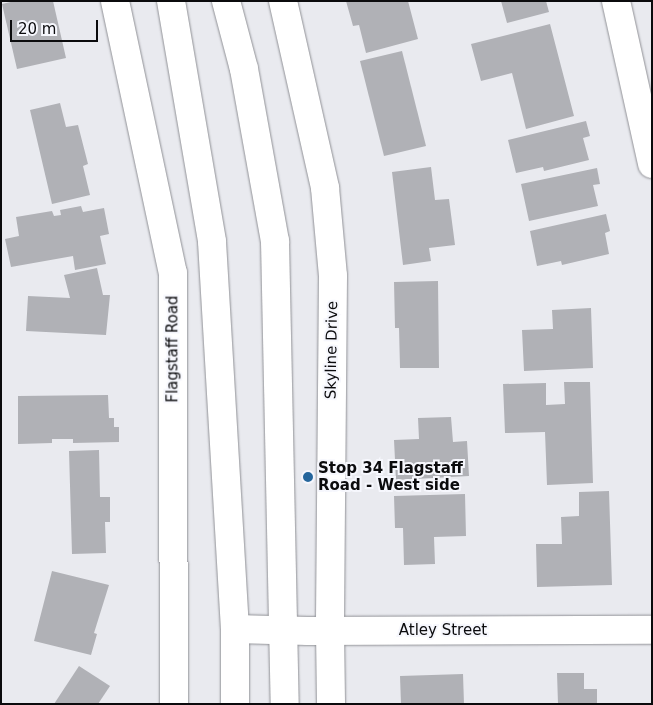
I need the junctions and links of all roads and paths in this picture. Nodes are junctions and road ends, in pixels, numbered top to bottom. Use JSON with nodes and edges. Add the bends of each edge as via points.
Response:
{"nodes":[{"id":1,"x":115,"y":1,"type":"edge"},
{"id":2,"x":171,"y":1,"type":"edge"},
{"id":3,"x":226,"y":1,"type":"edge"},
{"id":4,"x":283,"y":1,"type":"edge"},
{"id":5,"x":616,"y":1,"type":"edge"},
{"id":6,"x":652,"y":164,"type":"edge"},
{"id":7,"x":234,"y":630,"type":"junction"},
{"id":8,"x":652,"y":630,"type":"edge"},
{"id":9,"x":285,"y":631,"type":"junction"},
{"id":10,"x":330,"y":631,"type":"junction"},
{"id":11,"x":174,"y":704,"type":"edge"},
{"id":12,"x":235,"y":704,"type":"edge"},
{"id":13,"x":285,"y":704,"type":"edge"},
{"id":14,"x":331,"y":704,"type":"edge"}],
"edges":[{"from":1,"to":11,"type":"street","name":"Flagstaff Road","via":[[173,273]]},
{"from":2,"to":7,"type":"street","via":[[212,242]]},
{"from":3,"to":9,"type":"street","via":[[244,69],[275,241]]},
{"from":4,"to":10,"type":"street","name":"Skyline Drive","via":[[325,188],[333,276]]},
{"from":5,"to":6,"type":"street"},
{"from":7,"to":9,"type":"street","name":"Atley Street"},
{"from":7,"to":12,"type":"street"},
{"from":8,"to":10,"type":"street","name":"Atley Street"},
{"from":9,"to":10,"type":"street","name":"Atley Street"},
{"from":9,"to":13,"type":"street"},
{"from":10,"to":14,"type":"street","name":"Skyline Drive"}]}
